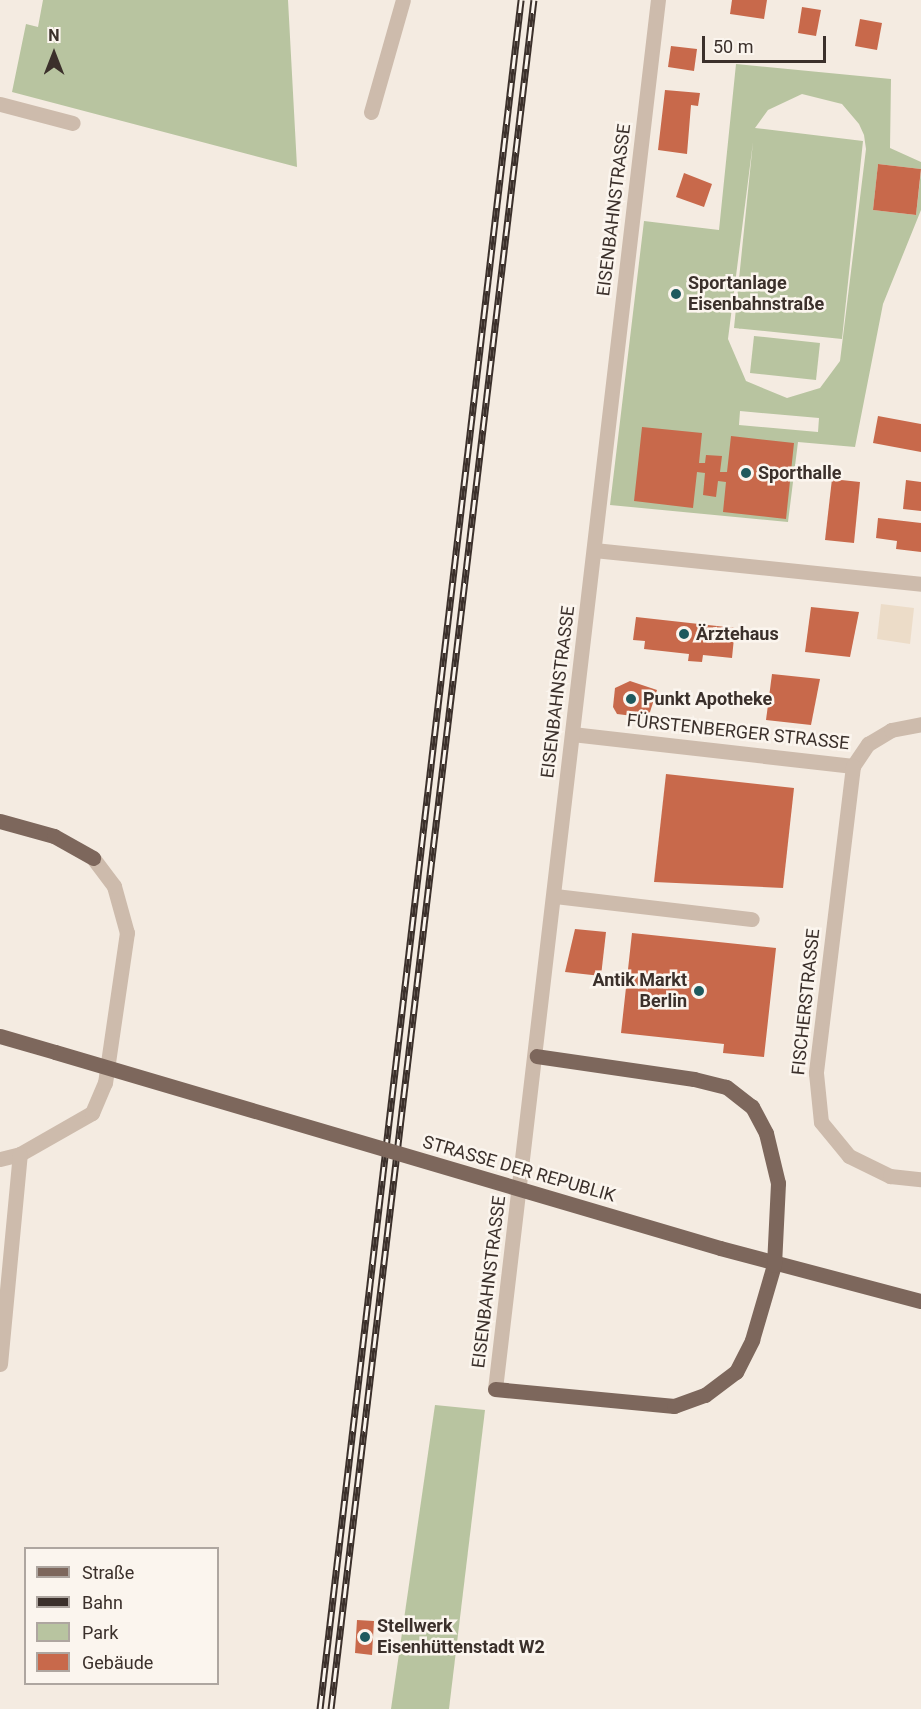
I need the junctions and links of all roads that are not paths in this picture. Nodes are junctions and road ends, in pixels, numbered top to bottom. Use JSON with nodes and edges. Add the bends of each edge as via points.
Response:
{"nodes":[{"id":1,"x":403,"y":0,"type":"edge"},
{"id":2,"x":658,"y":0,"type":"edge"},
{"id":3,"x":0,"y":104,"type":"edge"},
{"id":4,"x":371,"y":112,"type":"dead end"},
{"id":5,"x":73,"y":123,"type":"dead end"},
{"id":6,"x":594,"y":550,"type":"junction"},
{"id":7,"x":921,"y":584,"type":"edge"},
{"id":8,"x":921,"y":724,"type":"edge"},
{"id":9,"x":572,"y":734,"type":"junction"},
{"id":10,"x":853,"y":766,"type":"junction"},
{"id":11,"x":0,"y":821,"type":"edge"},
{"id":12,"x":93,"y":858,"type":"joint"},
{"id":13,"x":555,"y":896,"type":"junction"},
{"id":14,"x":752,"y":919,"type":"dead end"},
{"id":15,"x":0,"y":1036,"type":"edge"},
{"id":16,"x":537,"y":1056,"type":"junction"},
{"id":17,"x":20,"y":1154,"type":"junction"},
{"id":18,"x":0,"y":1159,"type":"edge"},
{"id":19,"x":921,"y":1179,"type":"edge"},
{"id":20,"x":774,"y":1265,"type":"junction"},
{"id":21,"x":921,"y":1301,"type":"edge"},
{"id":22,"x":0,"y":1364,"type":"edge"},
{"id":23,"x":495,"y":1389,"type":"joint"}],
"edges":[{"from":1,"to":4,"type":"street"},
{"from":2,"to":6,"type":"street","name":"EISENBAHNSTRASSE"},
{"from":3,"to":5,"type":"street"},
{"from":6,"to":7,"type":"street"},
{"from":6,"to":9,"type":"street","name":"EISENBAHNSTRASSE"},
{"from":8,"to":10,"type":"street","name":"FÜRSTENBERGER STRASSE","via":[[891,730],[867,744]]},
{"from":9,"to":10,"type":"street","name":"FÜRSTENBERGER STRASSE"},
{"from":9,"to":13,"type":"street","name":"EISENBAHNSTRASSE"},
{"from":10,"to":19,"type":"street","name":"FISCHERSTRASSE","via":[[816,1073],[821,1122],[849,1156],[890,1176]]},
{"from":11,"to":12,"type":"main road","via":[[54,836]]},
{"from":12,"to":17,"type":"street","via":[[114,886],[127,933],[105,1083],[92,1113]]},
{"from":13,"to":14,"type":"street"},
{"from":13,"to":16,"type":"street","name":"EISENBAHNSTRASSE"},
{"from":15,"to":20,"type":"main road","name":"STRASSE DER REPUBLIK","bridge":true},
{"from":16,"to":20,"type":"main road","via":[[694,1079],[726,1087],[752,1107],[766,1133],[778,1183]]},
{"from":16,"to":23,"type":"street","name":"EISENBAHNSTRASSE"},
{"from":17,"to":18,"type":"street"},
{"from":17,"to":22,"type":"street"},
{"from":20,"to":21,"type":"main road","name":"STRASSE DER REPUBLIK"},
{"from":20,"to":23,"type":"main road","via":[[752,1340],[736,1372],[705,1395],[674,1406]]}]}
